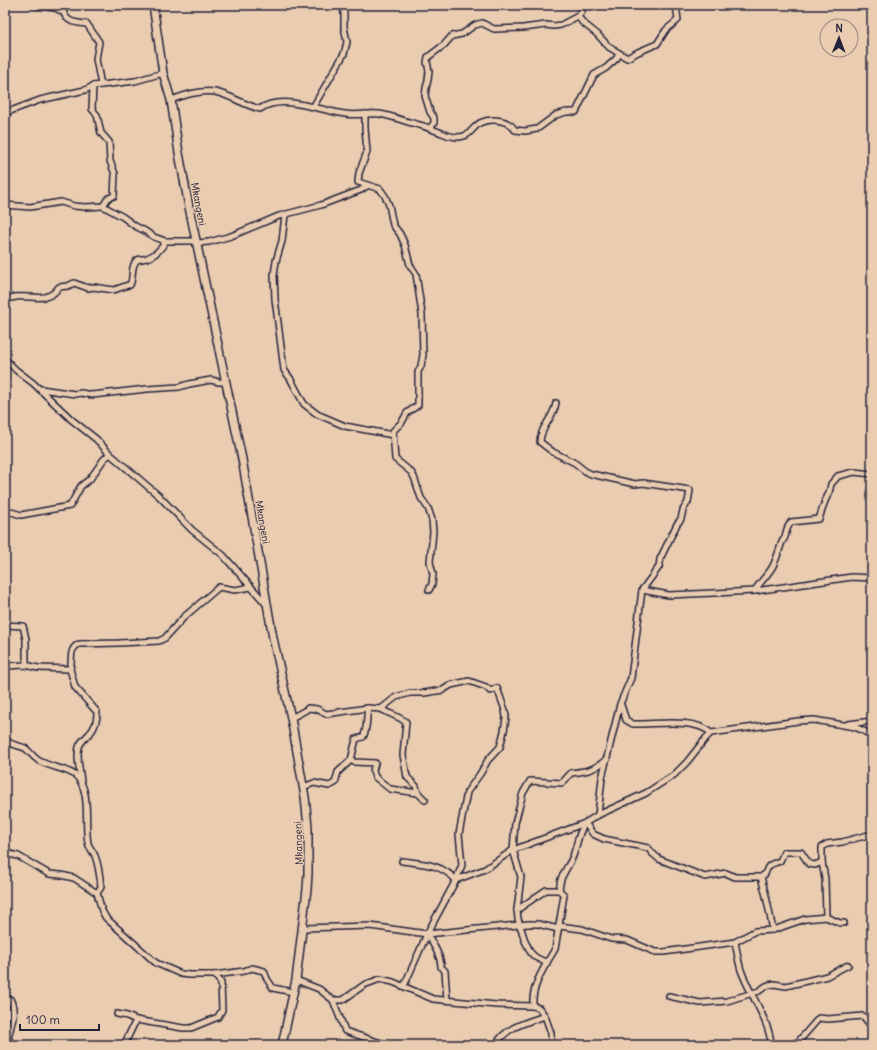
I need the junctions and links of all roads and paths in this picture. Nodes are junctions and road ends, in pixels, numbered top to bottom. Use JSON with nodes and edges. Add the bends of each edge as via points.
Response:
{"nodes":[{"id":1,"x":35,"y":5,"type":"edge"},
{"id":2,"x":63,"y":5,"type":"edge"},
{"id":3,"x":153,"y":5,"type":"edge"},
{"id":4,"x":343,"y":5,"type":"edge"},
{"id":5,"x":583,"y":5,"type":"edge"},
{"id":6,"x":676,"y":5,"type":"edge"},
{"id":7,"x":63,"y":12,"type":"junction"},
{"id":8,"x":578,"y":16,"type":"junction"},
{"id":9,"x":619,"y":53,"type":"junction"},
{"id":10,"x":163,"y":73,"type":"junction"},
{"id":11,"x":101,"y":85,"type":"junction"},
{"id":12,"x":93,"y":86,"type":"junction"},
{"id":13,"x":171,"y":100,"type":"junction"},
{"id":14,"x":313,"y":107,"type":"junction"},
{"id":15,"x":5,"y":113,"type":"edge"},
{"id":16,"x":365,"y":114,"type":"junction"},
{"id":17,"x":430,"y":128,"type":"junction"},
{"id":18,"x":368,"y":186,"type":"junction"},
{"id":19,"x":5,"y":205,"type":"edge"},
{"id":20,"x":103,"y":206,"type":"junction"},
{"id":21,"x":285,"y":215,"type":"junction"},
{"id":22,"x":165,"y":241,"type":"junction"},
{"id":23,"x":196,"y":242,"type":"junction"},
{"id":24,"x":5,"y":301,"type":"edge"},
{"id":25,"x":5,"y":359,"type":"edge"},
{"id":26,"x":226,"y":382,"type":"junction"},
{"id":27,"x":40,"y":389,"type":"junction"},
{"id":28,"x":556,"y":403,"type":"dead end"},
{"id":29,"x":393,"y":435,"type":"junction"},
{"id":30,"x":110,"y":454,"type":"junction"},
{"id":31,"x":872,"y":474,"type":"edge"},
{"id":32,"x":5,"y":510,"type":"edge"},
{"id":33,"x":872,"y":578,"type":"edge"},
{"id":34,"x":251,"y":587,"type":"junction"},
{"id":35,"x":430,"y":590,"type":"dead end"},
{"id":36,"x":642,"y":590,"type":"junction"},
{"id":37,"x":755,"y":591,"type":"junction"},
{"id":38,"x":267,"y":605,"type":"junction"},
{"id":39,"x":5,"y":625,"type":"edge"},
{"id":40,"x":26,"y":665,"type":"junction"},
{"id":41,"x":5,"y":666,"type":"edge"},
{"id":42,"x":70,"y":669,"type":"junction"},
{"id":43,"x":620,"y":704,"type":"junction"},
{"id":44,"x":368,"y":708,"type":"junction"},
{"id":45,"x":381,"y":709,"type":"junction"},
{"id":46,"x":291,"y":718,"type":"junction"},
{"id":47,"x":872,"y":721,"type":"edge"},
{"id":48,"x":841,"y":725,"type":"junction"},
{"id":49,"x":711,"y":733,"type":"junction"},
{"id":50,"x":872,"y":736,"type":"edge"},
{"id":51,"x":5,"y":740,"type":"edge"},
{"id":52,"x":608,"y":758,"type":"junction"},
{"id":53,"x":351,"y":760,"type":"junction"},
{"id":54,"x":81,"y":783,"type":"junction"},
{"id":55,"x":303,"y":787,"type":"junction"},
{"id":56,"x":418,"y":793,"type":"junction"},
{"id":57,"x":425,"y":800,"type":"dead end"},
{"id":58,"x":598,"y":815,"type":"junction"},
{"id":59,"x":585,"y":823,"type":"junction"},
{"id":60,"x":872,"y":834,"type":"edge"},
{"id":61,"x":513,"y":850,"type":"junction"},
{"id":62,"x":5,"y":853,"type":"edge"},
{"id":63,"x":402,"y":861,"type":"dead end"},
{"id":64,"x":822,"y":862,"type":"junction"},
{"id":65,"x":761,"y":877,"type":"junction"},
{"id":66,"x":456,"y":880,"type":"junction"},
{"id":67,"x":559,"y":890,"type":"junction"},
{"id":68,"x":98,"y":893,"type":"junction"},
{"id":69,"x":517,"y":910,"type":"junction"},
{"id":70,"x":826,"y":917,"type":"junction"},
{"id":71,"x":844,"y":924,"type":"dead end"},
{"id":72,"x":520,"y":925,"type":"junction"},
{"id":73,"x":303,"y":928,"type":"junction"},
{"id":74,"x":559,"y":928,"type":"junction"},
{"id":75,"x":773,"y":930,"type":"junction"},
{"id":76,"x":427,"y":934,"type":"junction"},
{"id":77,"x":735,"y":942,"type":"junction"},
{"id":78,"x":547,"y":963,"type":"junction"},
{"id":79,"x":848,"y":965,"type":"dead end"},
{"id":80,"x":215,"y":974,"type":"junction"},
{"id":81,"x":296,"y":980,"type":"junction"},
{"id":82,"x":404,"y":986,"type":"junction"},
{"id":83,"x":293,"y":992,"type":"junction"},
{"id":84,"x":752,"y":994,"type":"junction"},
{"id":85,"x":669,"y":996,"type":"dead end"},
{"id":86,"x":5,"y":998,"type":"edge"},
{"id":87,"x":333,"y":1000,"type":"junction"},
{"id":88,"x":447,"y":1000,"type":"junction"},
{"id":89,"x":533,"y":1006,"type":"junction"},
{"id":90,"x":116,"y":1014,"type":"dead end"},
{"id":91,"x":545,"y":1016,"type":"junction"},
{"id":92,"x":136,"y":1020,"type":"junction"},
{"id":93,"x":872,"y":1027,"type":"edge"},
{"id":94,"x":13,"y":1045,"type":"edge"},
{"id":95,"x":124,"y":1045,"type":"edge"},
{"id":96,"x":282,"y":1045,"type":"edge"},
{"id":97,"x":382,"y":1045,"type":"edge"},
{"id":98,"x":496,"y":1045,"type":"edge"},
{"id":99,"x":551,"y":1045,"type":"edge"},
{"id":100,"x":771,"y":1045,"type":"edge"},
{"id":101,"x":789,"y":1045,"type":"edge"}],
"edges":[{"from":1,"to":7,"type":"street"},
{"from":2,"to":7,"type":"street"},
{"from":3,"to":10,"type":"street","name":"Mkangeni"},
{"from":4,"to":14,"type":"street","via":[[347,42],[344,54]]},
{"from":5,"to":8,"type":"street"},
{"from":6,"to":9,"type":"street","via":[[678,20],[666,30],[657,44],[627,58]]},
{"from":7,"to":11,"type":"street","via":[[70,22],[87,24],[99,42],[96,59]]},
{"from":8,"to":9,"type":"street"},
{"from":8,"to":17,"type":"street","via":[[554,26],[494,29],[482,23],[462,34],[452,36],[428,57],[429,71],[425,96],[434,118]]},
{"from":9,"to":17,"type":"street","via":[[606,68],[594,75],[576,112],[556,115],[537,129],[515,130],[505,121],[490,120],[481,122],[468,134],[459,137],[447,136]]},
{"from":10,"to":11,"type":"street","via":[[135,81]]},
{"from":10,"to":13,"type":"street","name":"Mkangeni"},
{"from":11,"to":12,"type":"street"},
{"from":12,"to":15,"type":"street","via":[[40,100]]},
{"from":12,"to":20,"type":"street","via":[[92,109],[97,115],[101,133],[109,142],[110,161],[115,174],[114,196],[108,198]]},
{"from":13,"to":14,"type":"street","via":[[194,92],[215,92],[260,109],[272,104],[297,103]]},
{"from":13,"to":23,"type":"street","name":"Mkangeni"},
{"from":14,"to":16,"type":"street","via":[[347,115]]},
{"from":16,"to":17,"type":"street","via":[[379,114]]},
{"from":16,"to":18,"type":"street","via":[[367,152],[358,182]]},
{"from":18,"to":21,"type":"street"},
{"from":18,"to":29,"type":"street","via":[[380,189],[389,205],[393,225],[400,234],[410,265],[416,274],[422,314],[423,355],[418,372],[418,405],[407,413],[393,431]]},
{"from":19,"to":20,"type":"street","via":[[30,207],[61,202],[74,206]]},
{"from":20,"to":22,"type":"street"},
{"from":21,"to":23,"type":"street","via":[[231,236],[209,242]]},
{"from":21,"to":29,"type":"street","via":[[274,276],[284,370],[304,404],[317,414],[346,426]]},
{"from":22,"to":23,"type":"street"},
{"from":22,"to":24,"type":"street","via":[[153,256],[135,262],[130,285],[114,290],[93,286],[88,288],[74,283],[59,287],[49,297],[24,296]]},
{"from":23,"to":26,"type":"street","name":"Mkangeni"},
{"from":25,"to":27,"type":"street"},
{"from":26,"to":27,"type":"street","via":[[211,380],[179,387],[92,395]]},
{"from":26,"to":38,"type":"street","name":"Mkangeni"},
{"from":27,"to":30,"type":"street"},
{"from":28,"to":36,"type":"street","via":[[555,412],[540,435],[540,442],[553,452],[576,463],[591,474],[635,484],[690,490],[682,519],[660,559],[659,567]]},
{"from":29,"to":35,"type":"street","via":[[395,459],[411,472],[432,520],[430,562],[433,574]]},
{"from":30,"to":32,"type":"street","via":[[81,486],[70,506],[21,515]]},
{"from":30,"to":34,"type":"street","via":[[159,496],[187,526],[223,554]]},
{"from":31,"to":37,"type":"street","via":[[854,472],[838,476],[831,484],[819,519],[791,522],[774,565]]},
{"from":33,"to":37,"type":"street","via":[[852,577]]},
{"from":34,"to":38,"type":"street"},
{"from":34,"to":42,"type":"street","via":[[235,590],[219,587],[159,641],[75,645]]},
{"from":36,"to":37,"type":"street","via":[[669,595]]},
{"from":36,"to":43,"type":"street","via":[[631,678]]},
{"from":38,"to":46,"type":"street","name":"Mkangeni"},
{"from":39,"to":40,"type":"street","via":[[23,626]]},
{"from":40,"to":41,"type":"street"},
{"from":40,"to":42,"type":"street"},
{"from":42,"to":54,"type":"street","via":[[75,687],[98,712],[94,728],[86,736],[78,752]]},
{"from":43,"to":49,"type":"street","via":[[626,720],[633,724],[696,725]]},
{"from":43,"to":52,"type":"street"},
{"from":44,"to":45,"type":"street"},
{"from":44,"to":46,"type":"street","via":[[326,714],[308,708]]},
{"from":44,"to":53,"type":"street","via":[[366,732],[363,737],[356,739]]},
{"from":45,"to":56,"type":"street","via":[[406,722],[402,755],[407,777],[416,786]]},
{"from":45,"to":66,"type":"street","via":[[396,697],[444,690],[451,685],[469,681],[490,691],[497,688],[506,718],[500,747],[467,792],[459,834],[462,864]]},
{"from":46,"to":55,"type":"street","name":"Mkangeni"},
{"from":47,"to":48,"type":"street"},
{"from":48,"to":49,"type":"street","via":[[806,720]]},
{"from":48,"to":50,"type":"street","via":[[864,730]]},
{"from":49,"to":58,"type":"street","via":[[674,775],[646,793]]},
{"from":51,"to":54,"type":"street","via":[[26,749],[41,762],[64,769],[76,776]]},
{"from":52,"to":58,"type":"street","via":[[602,778]]},
{"from":52,"to":61,"type":"street","via":[[597,767],[584,772],[572,772],[562,783],[530,781],[523,793],[515,823]]},
{"from":53,"to":55,"type":"street","via":[[338,772],[334,783],[329,786],[314,783]]},
{"from":53,"to":56,"type":"street","via":[[375,763],[375,777],[390,788]]},
{"from":54,"to":68,"type":"street","via":[[86,803],[89,845],[95,856],[101,887]]},
{"from":55,"to":73,"type":"street","name":"Mkangeni","via":[[308,827],[308,874]]},
{"from":56,"to":57,"type":"street"},
{"from":58,"to":59,"type":"street"},
{"from":59,"to":61,"type":"street"},
{"from":59,"to":65,"type":"street","via":[[593,834],[604,839],[648,848],[659,859],[705,877],[726,874],[735,877]]},
{"from":59,"to":67,"type":"street","via":[[579,832]]},
{"from":60,"to":64,"type":"street","via":[[827,844],[822,847]]},
{"from":61,"to":66,"type":"street","via":[[485,869]]},
{"from":61,"to":69,"type":"street","via":[[521,877]]},
{"from":62,"to":68,"type":"street","via":[[18,856],[49,874],[74,878]]},
{"from":63,"to":66,"type":"street","via":[[436,866]]},
{"from":64,"to":65,"type":"street","via":[[816,865],[809,864],[801,852],[784,852],[780,861],[770,864]]},
{"from":64,"to":70,"type":"street"},
{"from":65,"to":75,"type":"street"},
{"from":66,"to":76,"type":"street"},
{"from":67,"to":69,"type":"street","via":[[546,890]]},
{"from":67,"to":74,"type":"street","via":[[564,895]]},
{"from":68,"to":80,"type":"street","via":[[106,918],[156,963],[182,974]]},
{"from":69,"to":72,"type":"street"},
{"from":70,"to":71,"type":"street"},
{"from":70,"to":75,"type":"street","via":[[805,919]]},
{"from":72,"to":74,"type":"street","via":[[538,924]]},
{"from":72,"to":76,"type":"street"},
{"from":72,"to":78,"type":"street","via":[[531,952]]},
{"from":73,"to":76,"type":"street","via":[[370,926]]},
{"from":73,"to":81,"type":"street","name":"Mkangeni"},
{"from":74,"to":77,"type":"street","via":[[582,929],[611,939],[627,940],[655,952]]},
{"from":74,"to":78,"type":"street","via":[[555,949]]},
{"from":75,"to":77,"type":"street","via":[[755,931]]},
{"from":76,"to":82,"type":"street"},
{"from":76,"to":88,"type":"street","via":[[445,971]]},
{"from":77,"to":84,"type":"street","via":[[741,969]]},
{"from":78,"to":89,"type":"street","via":[[536,983]]},
{"from":79,"to":84,"type":"street","via":[[826,976],[786,986],[774,984]]},
{"from":80,"to":83,"type":"street","via":[[252,968],[264,971],[273,988]]},
{"from":80,"to":92,"type":"street","via":[[222,990],[222,1010],[218,1017],[192,1028]]},
{"from":81,"to":83,"type":"street","name":"Mkangeni"},
{"from":81,"to":87,"type":"street","via":[[319,989]]},
{"from":82,"to":87,"type":"street","via":[[380,980],[364,986],[343,1000]]},
{"from":82,"to":88,"type":"street","via":[[433,999]]},
{"from":83,"to":96,"type":"street","name":"Mkangeni"},
{"from":84,"to":85,"type":"street","via":[[727,1001],[700,1003]]},
{"from":84,"to":100,"type":"street","via":[[766,1025]]},
{"from":86,"to":94,"type":"street","via":[[10,999],[14,1014],[8,1038]]},
{"from":87,"to":97,"type":"street","via":[[345,1031]]},
{"from":88,"to":89,"type":"street"},
{"from":89,"to":91,"type":"street","via":[[539,1008]]},
{"from":90,"to":92,"type":"street"},
{"from":91,"to":98,"type":"street","via":[[512,1028]]},
{"from":91,"to":99,"type":"street","via":[[551,1033]]},
{"from":92,"to":95,"type":"street"},
{"from":93,"to":101,"type":"street","via":[[863,1016],[819,1018],[798,1042]]}]}
